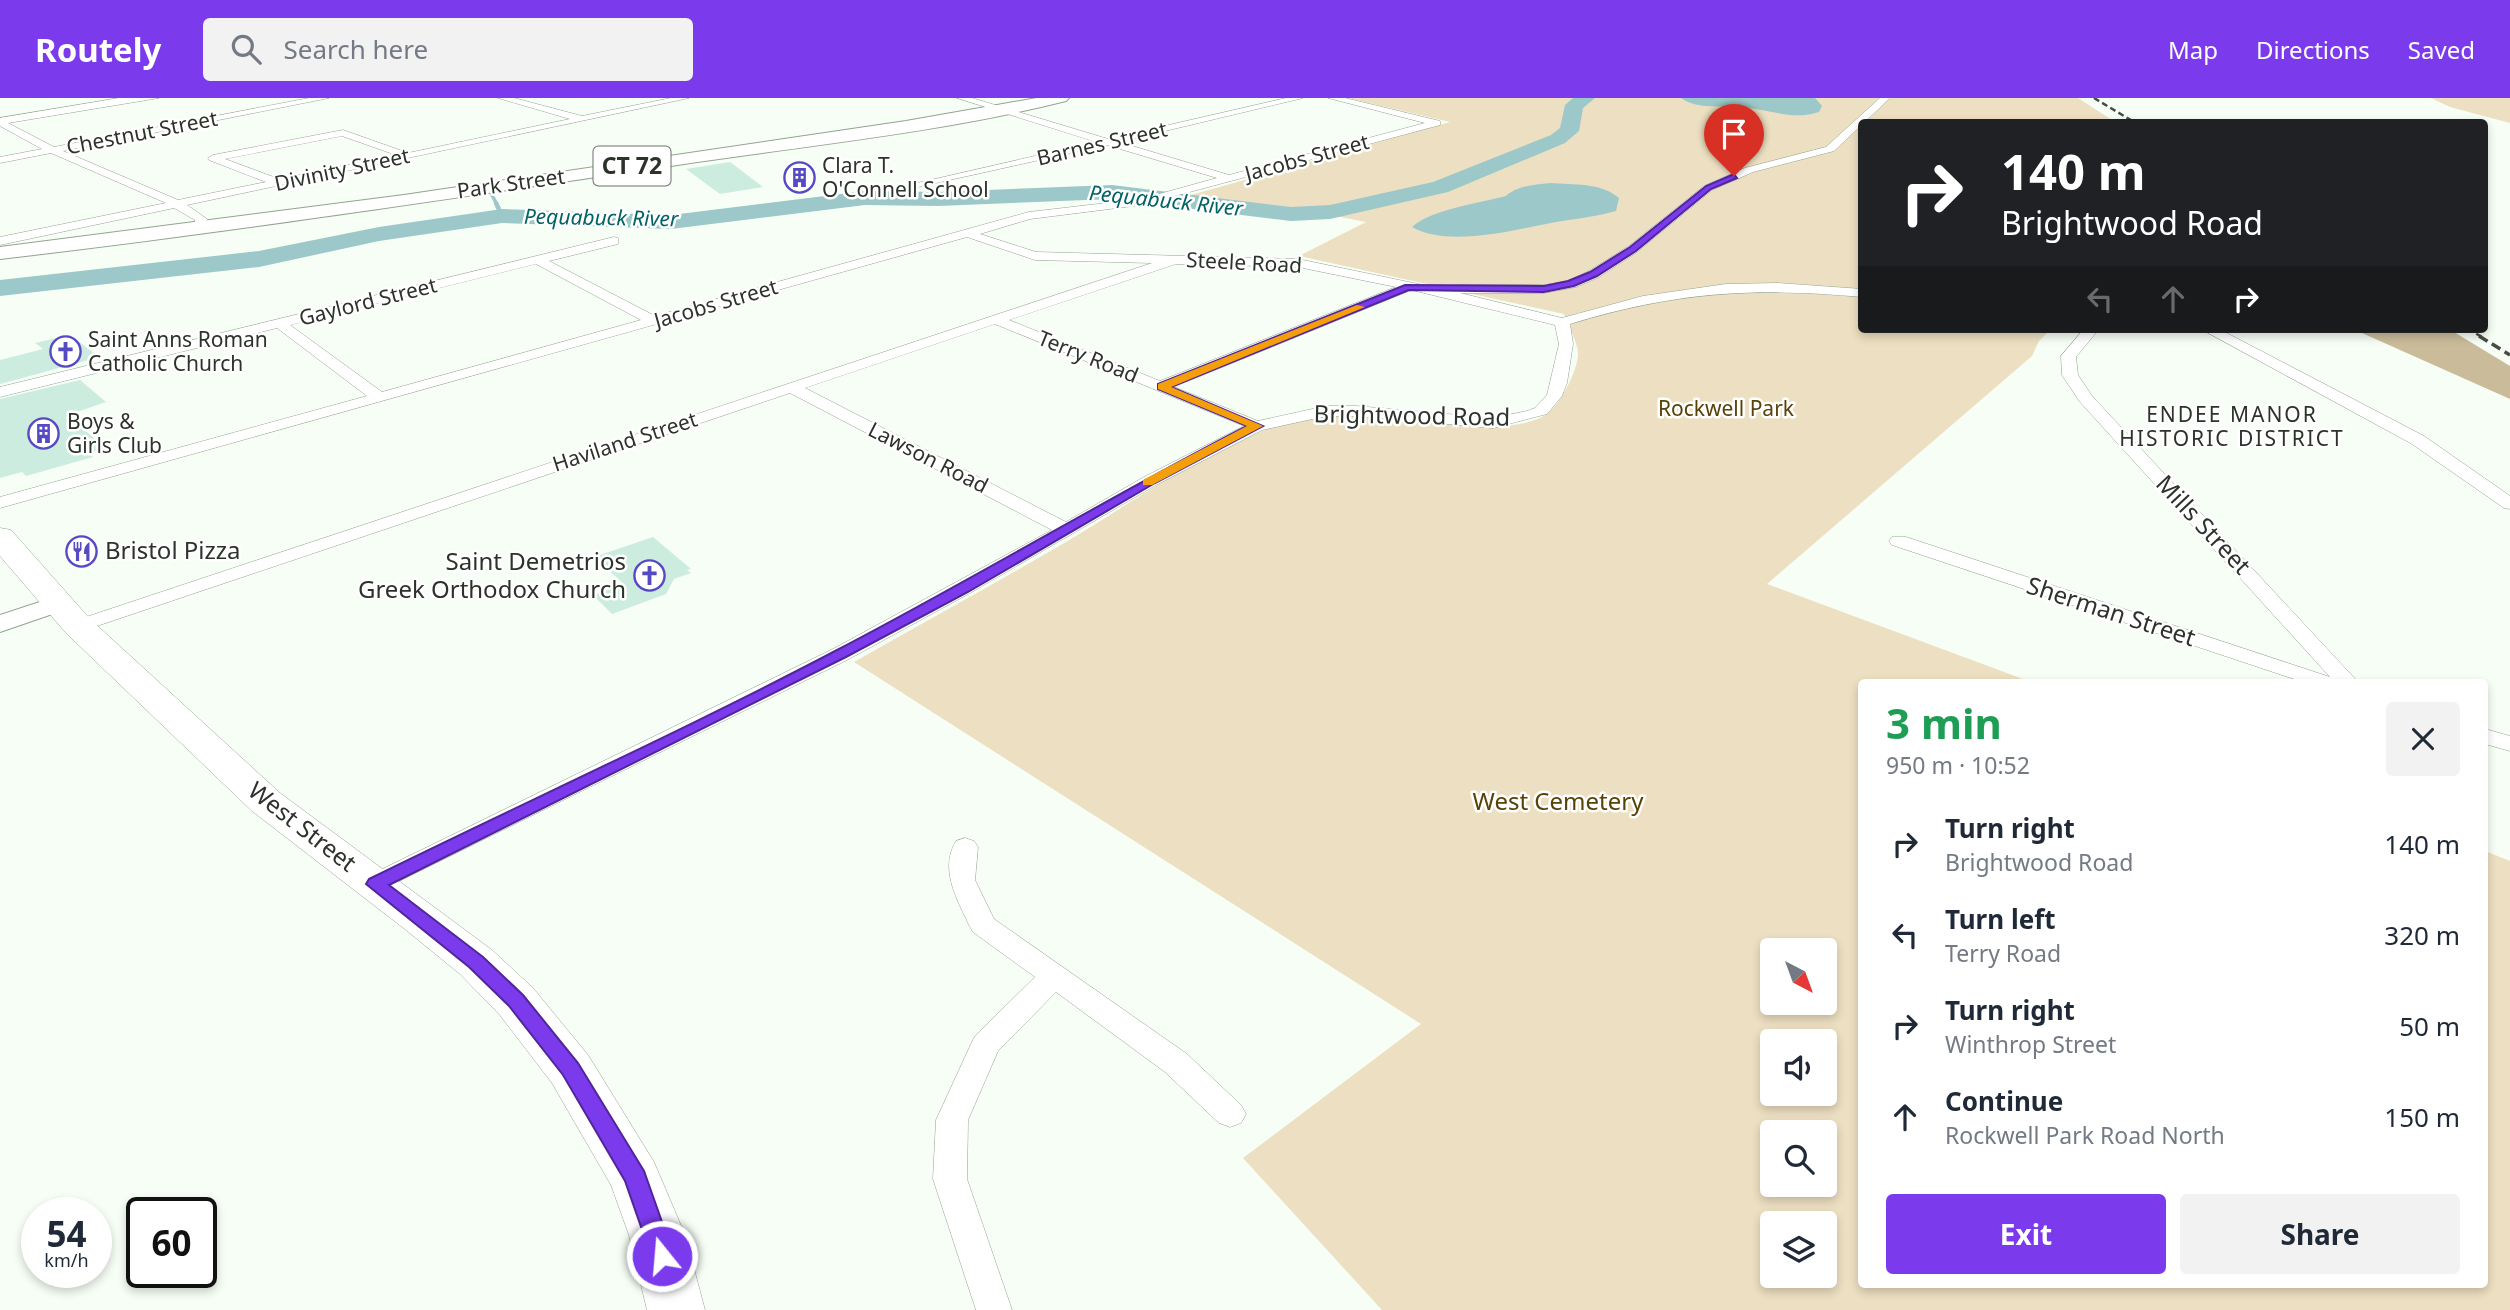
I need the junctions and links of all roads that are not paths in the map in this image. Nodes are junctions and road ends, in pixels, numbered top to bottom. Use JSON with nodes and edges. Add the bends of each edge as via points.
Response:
{"nodes":[{"id":1,"x":154,"y":98,"type":"edge"},
{"id":2,"x":248,"y":98,"type":"edge"},
{"id":3,"x":324,"y":98,"type":"edge"},
{"id":4,"x":503,"y":98,"type":"edge"},
{"id":5,"x":684,"y":98,"type":"edge"},
{"id":6,"x":962,"y":98,"type":"edge"},
{"id":7,"x":1061,"y":98,"type":"edge"},
{"id":8,"x":1298,"y":98,"type":"edge"},
{"id":9,"x":1334,"y":98,"type":"edge"},
{"id":10,"x":1885,"y":98,"type":"edge"},
{"id":11,"x":615,"y":101,"type":"dead end"},
{"id":12,"x":640,"y":107,"type":"junction"},
{"id":13,"x":272,"y":108,"type":"junction"},
{"id":14,"x":1002,"y":110,"type":"junction"},
{"id":15,"x":583,"y":119,"type":"junction"},
{"id":16,"x":1862,"y":119,"type":"edge"},
{"id":17,"x":0,"y":122,"type":"edge"},
{"id":18,"x":1437,"y":122,"type":"joint"},
{"id":19,"x":1858,"y":123,"type":"edge"},
{"id":20,"x":1108,"y":142,"type":"junction"},
{"id":21,"x":53,"y":150,"type":"junction"},
{"id":22,"x":408,"y":156,"type":"junction"},
{"id":23,"x":0,"y":160,"type":"edge"},
{"id":24,"x":1228,"y":179,"type":"junction"},
{"id":25,"x":278,"y":183,"type":"junction"},
{"id":26,"x":904,"y":189,"type":"dead end"},
{"id":27,"x":177,"y":204,"type":"junction"},
{"id":28,"x":201,"y":229,"type":"junction"},
{"id":29,"x":966,"y":233,"type":"junction"},
{"id":30,"x":0,"y":241,"type":"edge"},
{"id":31,"x":614,"y":241,"type":"dead end"},
{"id":32,"x":0,"y":253,"type":"edge"},
{"id":33,"x":538,"y":260,"type":"junction"},
{"id":34,"x":1174,"y":260,"type":"junction"},
{"id":35,"x":1408,"y":287,"type":"junction"},
{"id":36,"x":1426,"y":289,"type":"junction"},
{"id":37,"x":1858,"y":293,"type":"edge"},
{"id":38,"x":998,"y":320,"type":"junction"},
{"id":39,"x":654,"y":321,"type":"junction"},
{"id":40,"x":1562,"y":322,"type":"junction"},
{"id":41,"x":280,"y":324,"type":"junction"},
{"id":42,"x":2088,"y":333,"type":"edge"},
{"id":43,"x":2216,"y":333,"type":"edge"},
{"id":44,"x":1162,"y":387,"type":"junction"},
{"id":45,"x":792,"y":388,"type":"junction"},
{"id":46,"x":0,"y":392,"type":"edge"},
{"id":47,"x":380,"y":398,"type":"junction"},
{"id":48,"x":1257,"y":426,"type":"junction"},
{"id":49,"x":0,"y":503,"type":"edge"},
{"id":50,"x":2510,"y":504,"type":"edge"},
{"id":51,"x":1065,"y":529,"type":"junction"},
{"id":52,"x":0,"y":537,"type":"edge"},
{"id":53,"x":1899,"y":541,"type":"dead end"},
{"id":54,"x":68,"y":615,"type":"junction"},
{"id":55,"x":0,"y":624,"type":"edge"},
{"id":56,"x":2314,"y":679,"type":"edge"},
{"id":57,"x":2344,"y":679,"type":"edge"},
{"id":58,"x":2488,"y":737,"type":"edge"},
{"id":59,"x":2510,"y":744,"type":"edge"},
{"id":60,"x":965,"y":847,"type":"dead end"},
{"id":61,"x":375,"y":884,"type":"junction"},
{"id":62,"x":1053,"y":977,"type":"junction"},
{"id":63,"x":1230,"y":1114,"type":"dead end"},
{"id":64,"x":676,"y":1310,"type":"edge"},
{"id":65,"x":994,"y":1310,"type":"edge"}],
"edges":[{"from":1,"to":17,"type":"street"},
{"from":2,"to":13,"type":"street"},
{"from":3,"to":13,"type":"street","name":"Chestnut Street"},
{"from":4,"to":15,"type":"street"},
{"from":5,"to":12,"type":"street","name":"Divinity Street"},
{"from":6,"to":14,"type":"street"},
{"from":7,"to":14,"type":"highway","name":"Park Street","number":"CT 72"},
{"from":8,"to":20,"type":"street","name":"Barnes Street"},
{"from":9,"to":18,"type":"street"},
{"from":10,"to":16,"type":"street"},
{"from":11,"to":12,"type":"street"},
{"from":12,"to":15,"type":"street","name":"Divinity Street"},
{"from":13,"to":21,"type":"street","name":"Chestnut Street"},
{"from":14,"to":20,"type":"street"},
{"from":14,"to":28,"type":"highway","name":"Park Street","number":"CT 72"},
{"from":15,"to":22,"type":"street","name":"Divinity Street"},
{"from":17,"to":21,"type":"street"},
{"from":18,"to":24,"type":"street","name":"Jacobs Street"},
{"from":19,"to":36,"type":"street","via":[[1817,155],[1749,170],[1708,188],[1633,249],[1571,284],[1544,289]]},
{"from":20,"to":24,"type":"street"},
{"from":20,"to":26,"type":"street","name":"Barnes Street"},
{"from":21,"to":23,"type":"street","name":"Chestnut Street"},
{"from":21,"to":27,"type":"street"},
{"from":22,"to":25,"type":"street","name":"Divinity Street"},
{"from":22,"to":25,"type":"street","via":[[344,132],[214,158]]},
{"from":24,"to":29,"type":"street","name":"Jacobs Street","via":[[1141,202],[1029,216]]},
{"from":25,"to":27,"type":"street","name":"Divinity Street"},
{"from":27,"to":28,"type":"street","via":[[201,219]]},
{"from":27,"to":30,"type":"street","name":"Divinity Street"},
{"from":28,"to":32,"type":"highway","name":"Park Street","number":"CT 72"},
{"from":29,"to":34,"type":"street","name":"Steele Road","via":[[1035,256]]},
{"from":29,"to":39,"type":"street","name":"Jacobs Street"},
{"from":31,"to":33,"type":"street","name":"Gaylord Street"},
{"from":33,"to":39,"type":"street"},
{"from":33,"to":41,"type":"street","name":"Gaylord Street"},
{"from":34,"to":35,"type":"street","name":"Steele Road","via":[[1298,263]]},
{"from":34,"to":38,"type":"street","name":"Haviland Street"},
{"from":35,"to":36,"type":"street","name":"Steele Road"},
{"from":35,"to":44,"type":"street"},
{"from":36,"to":40,"type":"street","name":"Steele Road"},
{"from":37,"to":40,"type":"street","via":[[1729,288],[1660,296]]},
{"from":38,"to":44,"type":"street","name":"Terry Road"},
{"from":38,"to":45,"type":"street","name":"Haviland Street"},
{"from":39,"to":47,"type":"street","name":"Jacobs Street"},
{"from":40,"to":48,"type":"street","name":"Brightwood Road","via":[[1566,344],[1559,383],[1554,396],[1532,415],[1493,423],[1326,411]]},
{"from":41,"to":46,"type":"street","name":"Gaylord Street"},
{"from":41,"to":47,"type":"street"},
{"from":42,"to":57,"type":"street","name":"Mills Street","via":[[2068,356],[2070,375],[2086,399]]},
{"from":43,"to":50,"type":"street","via":[[2418,440]]},
{"from":44,"to":48,"type":"street","name":"Terry Road"},
{"from":45,"to":51,"type":"street","name":"Lawson Road"},
{"from":45,"to":54,"type":"street","name":"Haviland Street"},
{"from":47,"to":49,"type":"street","name":"Jacobs Street"},
{"from":48,"to":51,"type":"street","name":"Brightwood Road"},
{"from":51,"to":61,"type":"street","name":"Brightwood Road","via":[[841,654]]},
{"from":52,"to":54,"type":"main road","name":"West Street"},
{"from":53,"to":56,"type":"street","name":"Sherman Street"},
{"from":54,"to":55,"type":"street"},
{"from":54,"to":61,"type":"main road","name":"West Street","via":[[266,802]]},
{"from":58,"to":59,"type":"street"},
{"from":60,"to":62,"type":"street","via":[[961,880],[983,925]]},
{"from":61,"to":64,"type":"main road","name":"West Street","via":[[476,962],[516,1001],[570,1069],[635,1178],[657,1235]]},
{"from":62,"to":63,"type":"street","via":[[1176,1063]]},
{"from":62,"to":65,"type":"street","via":[[986,1044],[952,1120],[950,1179]]}]}
